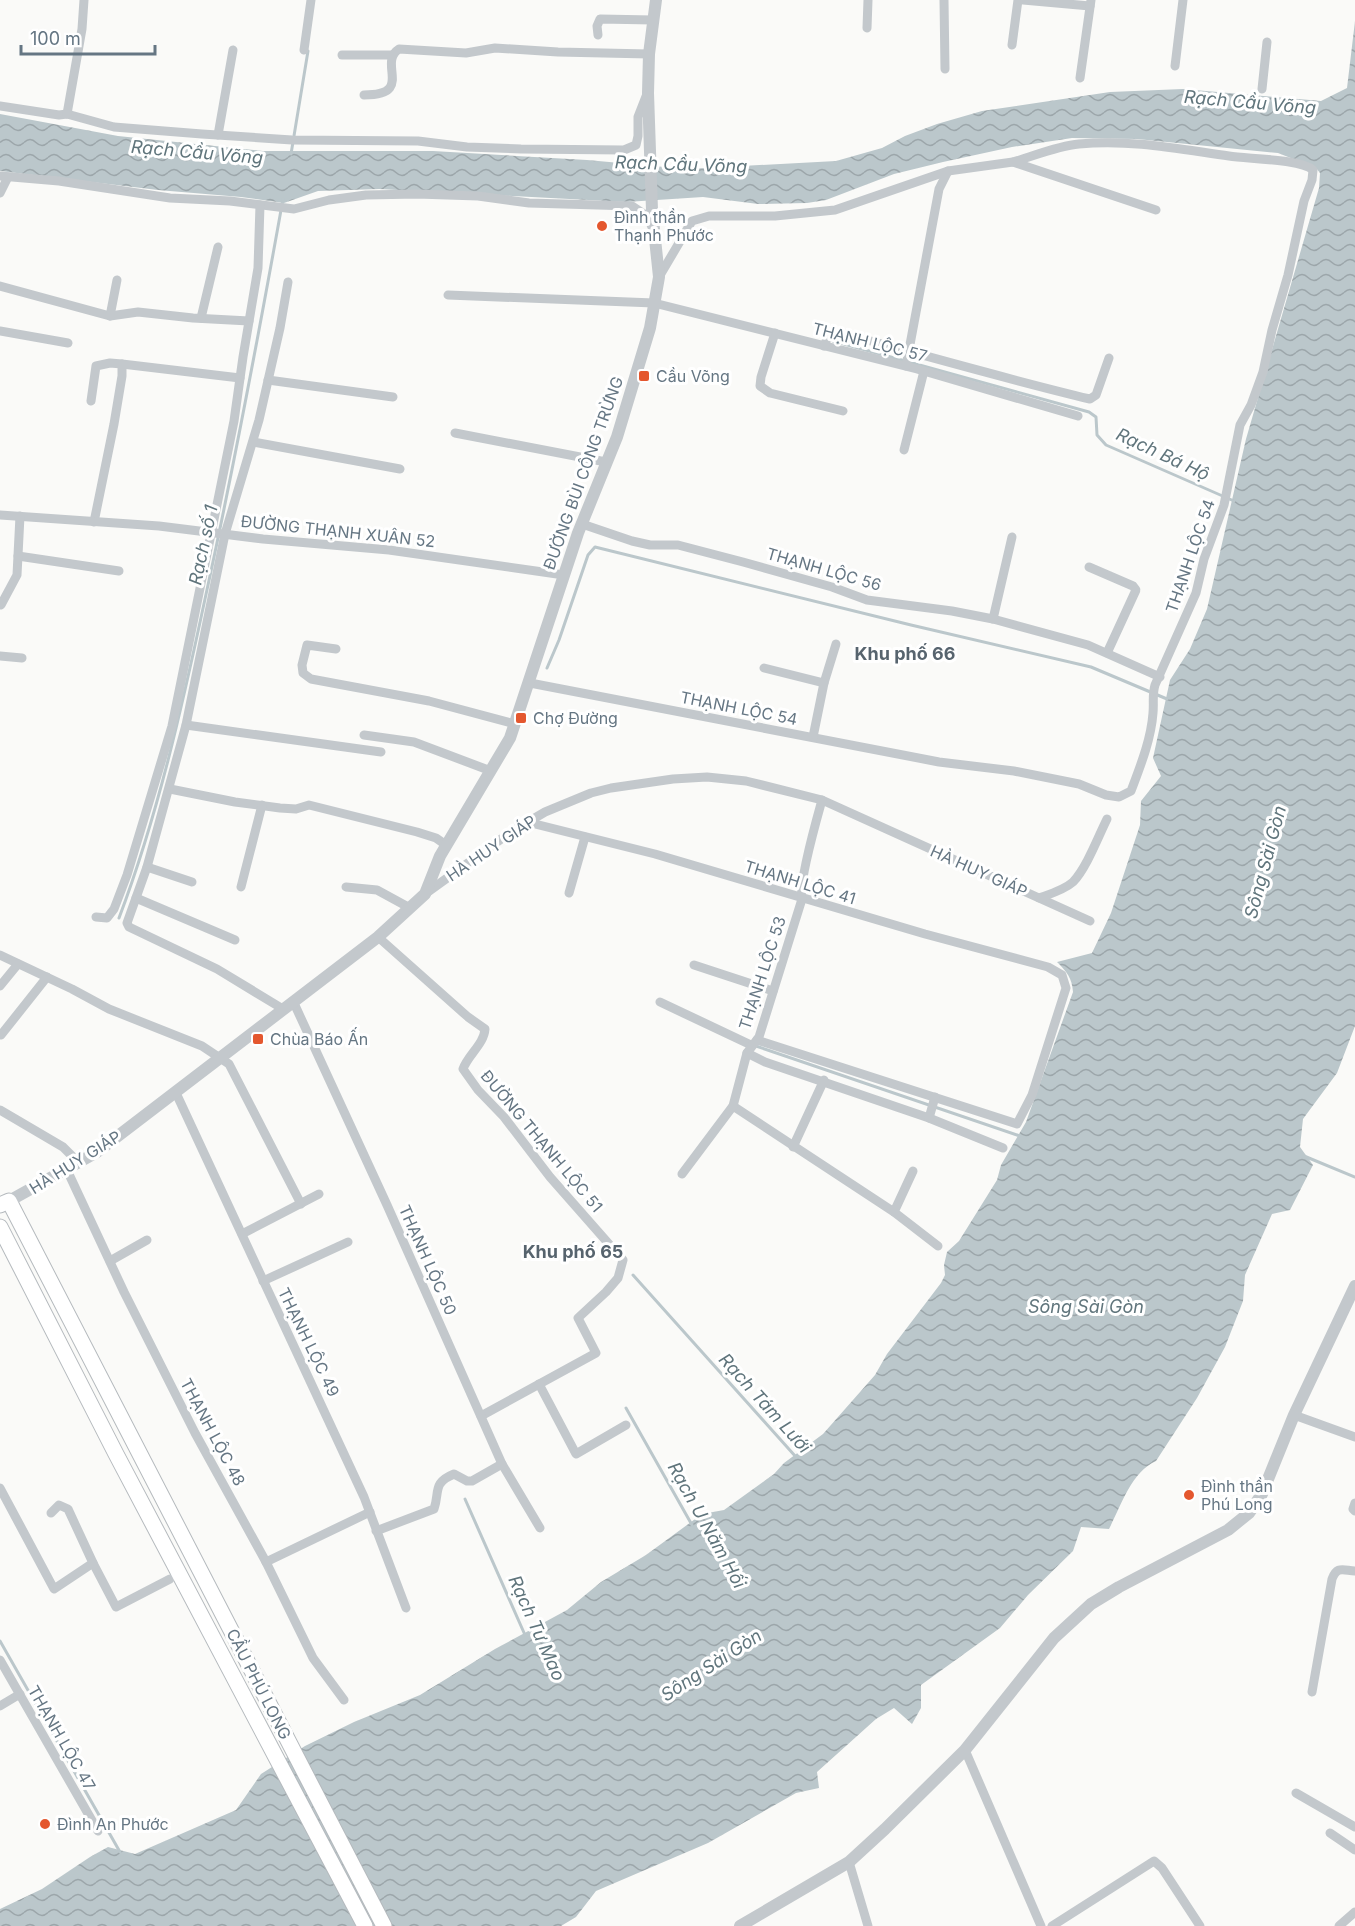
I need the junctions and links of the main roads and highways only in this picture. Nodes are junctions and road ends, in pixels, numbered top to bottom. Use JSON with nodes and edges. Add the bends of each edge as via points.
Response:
{"nodes":[{"id":1,"x":4,"y":1203,"type":"edge"},
{"id":2,"x":0,"y":1227,"type":"edge"},
{"id":3,"x":365,"y":1926,"type":"edge"},
{"id":4,"x":384,"y":1926,"type":"edge"}],
"edges":[{"from":1,"to":4,"type":"main road","name":"CẦU PHÚ LONG","via":[[133,1441]]},
{"from":2,"to":3,"type":"main road","name":"CẦU PHÚ LONG"}]}
